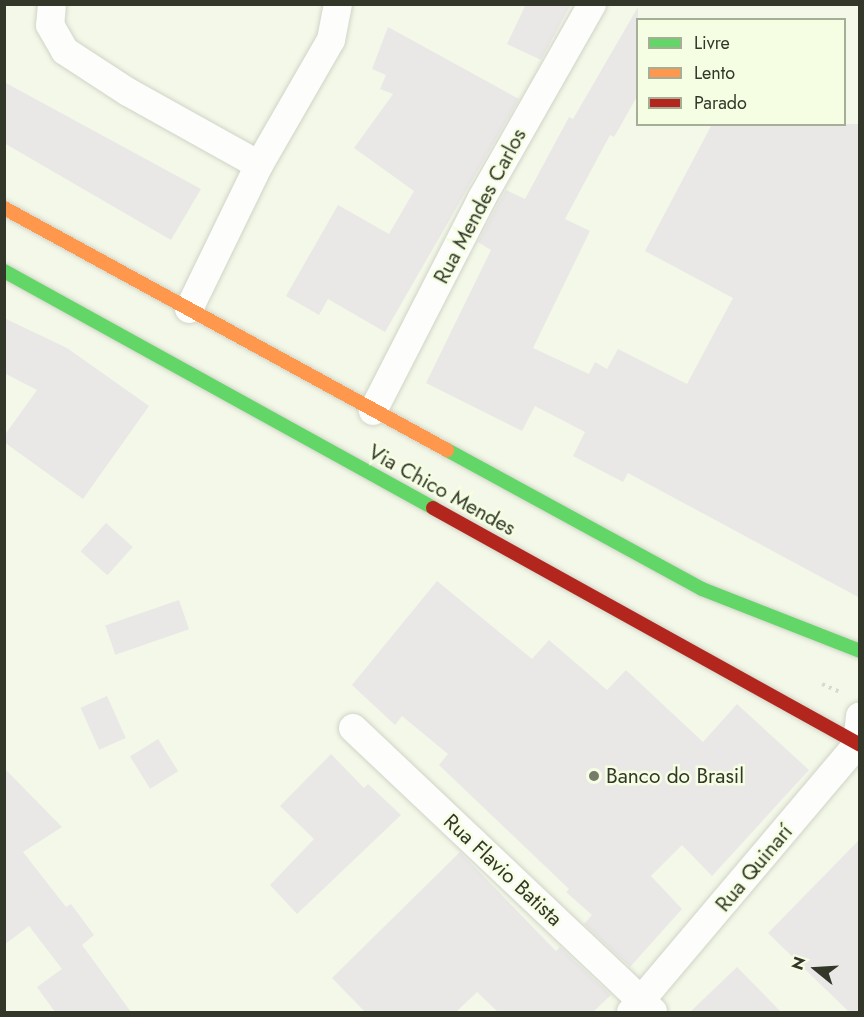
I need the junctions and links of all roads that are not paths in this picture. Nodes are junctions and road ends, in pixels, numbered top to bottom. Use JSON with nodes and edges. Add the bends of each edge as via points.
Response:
{"nodes":[{"id":1,"x":52,"y":4,"type":"edge"},
{"id":2,"x":338,"y":4,"type":"edge"},
{"id":3,"x":592,"y":4,"type":"edge"},
{"id":4,"x":259,"y":165,"type":"junction"},
{"id":5,"x":4,"y":208,"type":"edge"},
{"id":6,"x":4,"y":271,"type":"edge"},
{"id":7,"x":189,"y":309,"type":"junction"},
{"id":8,"x":373,"y":411,"type":"junction"},
{"id":9,"x":860,"y":651,"type":"edge"},
{"id":10,"x":860,"y":716,"type":"edge"},
{"id":11,"x":353,"y":728,"type":"dead end"},
{"id":12,"x":858,"y":745,"type":"edge"},
{"id":13,"x":642,"y":1009,"type":"edge"}],
"edges":[{"from":1,"to":4,"type":"street","via":[[50,24],[65,51],[128,92]]},
{"from":2,"to":4,"type":"street","via":[[331,40]]},
{"from":3,"to":8,"type":"street","name":"Rua Mendes Carlos","via":[[482,198]]},
{"from":4,"to":7,"type":"street"},
{"from":5,"to":7,"type":"main road","name":"Via Chico Mendes"},
{"from":6,"to":12,"type":"main road","name":"Via Chico Mendes"},
{"from":7,"to":8,"type":"main road","name":"Via Chico Mendes"},
{"from":8,"to":9,"type":"main road","name":"Via Chico Mendes","via":[[702,589]]},
{"from":10,"to":12,"type":"street"},
{"from":11,"to":13,"type":"street","name":"Rua Flavio Batista"},
{"from":12,"to":13,"type":"street","name":"Rua Quinarí"}]}
